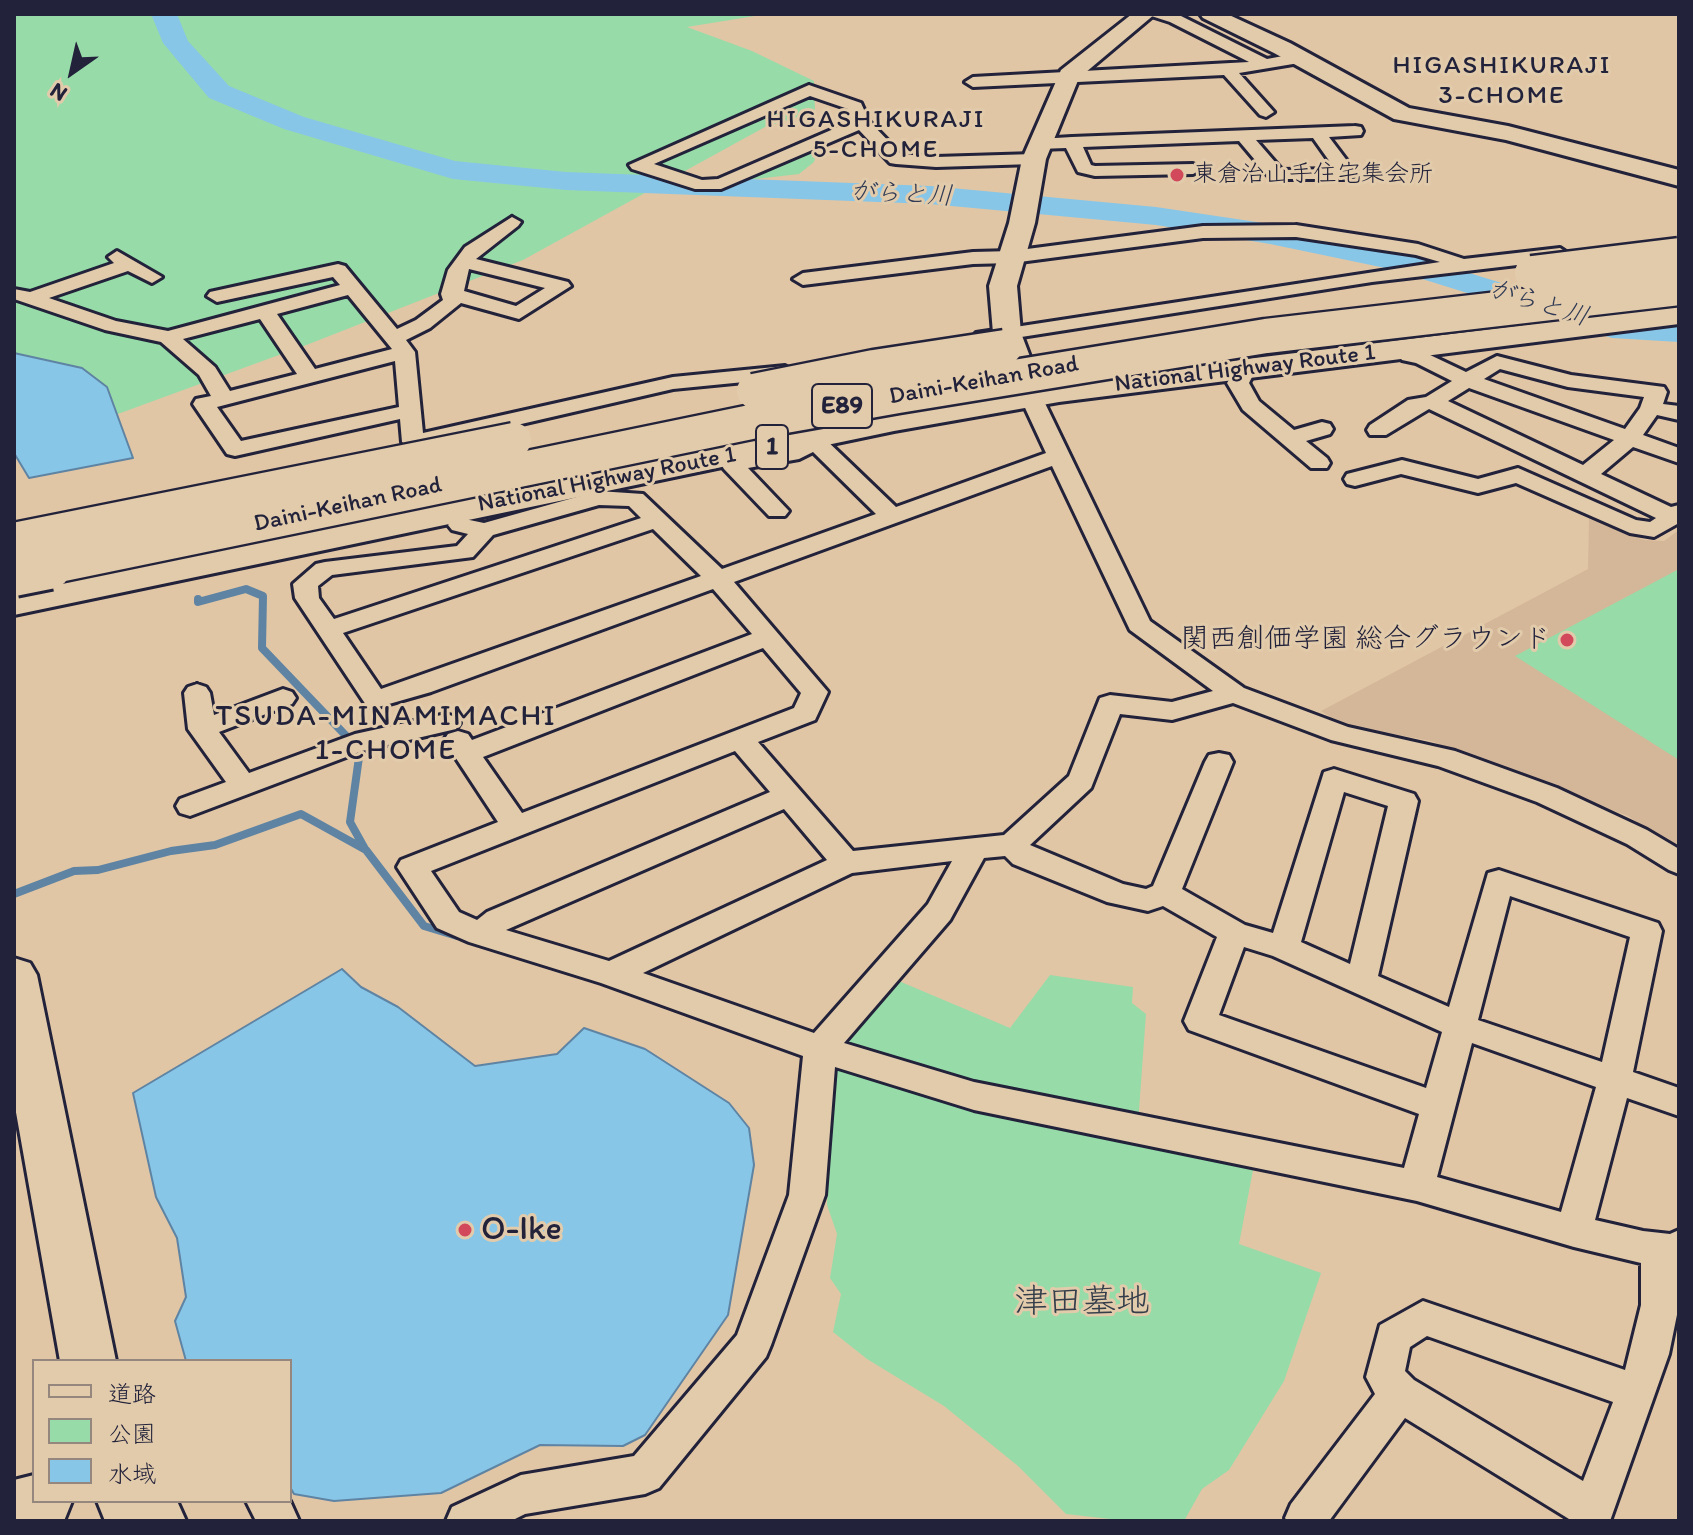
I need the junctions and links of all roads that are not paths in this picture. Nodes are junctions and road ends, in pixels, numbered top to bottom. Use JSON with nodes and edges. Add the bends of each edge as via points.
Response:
{"nodes":[{"id":1,"x":1145,"y":14,"type":"edge"},
{"id":2,"x":1152,"y":14,"type":"edge"},
{"id":3,"x":1210,"y":14,"type":"edge"},
{"id":4,"x":1299,"y":58,"type":"junction"},
{"id":5,"x":1266,"y":64,"type":"junction"},
{"id":6,"x":1228,"y":70,"type":"junction"},
{"id":7,"x":1069,"y":75,"type":"junction"},
{"id":8,"x":973,"y":82,"type":"dead end"},
{"id":9,"x":1266,"y":112,"type":"dead end"},
{"id":10,"x":861,"y":123,"type":"junction"},
{"id":11,"x":1355,"y":131,"type":"dead end"},
{"id":12,"x":1317,"y":132,"type":"junction"},
{"id":13,"x":1243,"y":135,"type":"junction"},
{"id":14,"x":1176,"y":138,"type":"junction"},
{"id":15,"x":1072,"y":142,"type":"junction"},
{"id":16,"x":1037,"y":152,"type":"junction"},
{"id":17,"x":1679,"y":178,"type":"edge"},
{"id":18,"x":512,"y":222,"type":"dead end"},
{"id":19,"x":1679,"y":240,"type":"edge"},
{"id":20,"x":533,"y":255,"type":"dead end"},
{"id":21,"x":1679,"y":255,"type":"edge"},
{"id":22,"x":1012,"y":257,"type":"junction"},
{"id":23,"x":465,"y":262,"type":"junction"},
{"id":24,"x":1472,"y":265,"type":"junction"},
{"id":25,"x":1679,"y":268,"type":"edge"},
{"id":26,"x":507,"y":272,"type":"junction"},
{"id":27,"x":152,"y":277,"type":"dead end"},
{"id":28,"x":803,"y":279,"type":"dead end"},
{"id":29,"x":352,"y":288,"type":"junction"},
{"id":30,"x":451,"y":294,"type":"junction"},
{"id":31,"x":217,"y":296,"type":"dead end"},
{"id":32,"x":265,"y":311,"type":"junction"},
{"id":33,"x":1676,"y":311,"type":"edge"},
{"id":34,"x":1007,"y":333,"type":"junction"},
{"id":35,"x":168,"y":337,"type":"junction"},
{"id":36,"x":400,"y":345,"type":"junction"},
{"id":37,"x":1409,"y":356,"type":"junction"},
{"id":38,"x":1242,"y":375,"type":"junction"},
{"id":39,"x":309,"y":376,"type":"junction"},
{"id":40,"x":1469,"y":381,"type":"junction"},
{"id":41,"x":224,"y":399,"type":"junction"},
{"id":42,"x":1031,"y":399,"type":"junction"},
{"id":43,"x":1432,"y":402,"type":"junction"},
{"id":44,"x":1651,"y":408,"type":"junction"},
{"id":45,"x":409,"y":411,"type":"junction"},
{"id":46,"x":1679,"y":413,"type":"edge"},
{"id":47,"x":1322,"y":429,"type":"dead end"},
{"id":48,"x":1378,"y":430,"type":"dead end"},
{"id":49,"x":1291,"y":438,"type":"junction"},
{"id":50,"x":1629,"y":439,"type":"junction"},
{"id":51,"x":813,"y":443,"type":"junction"},
{"id":52,"x":1058,"y":456,"type":"junction"},
{"id":53,"x":1679,"y":456,"type":"edge"},
{"id":54,"x":1319,"y":463,"type":"dead end"},
{"id":55,"x":732,"y":464,"type":"junction"},
{"id":56,"x":675,"y":467,"type":"junction"},
{"id":57,"x":1585,"y":475,"type":"junction"},
{"id":58,"x":1355,"y":479,"type":"dead end"},
{"id":59,"x":622,"y":498,"type":"junction"},
{"id":60,"x":777,"y":511,"type":"dead end"},
{"id":61,"x":1676,"y":514,"type":"edge"},
{"id":62,"x":892,"y":516,"type":"junction"},
{"id":63,"x":655,"y":521,"type":"junction"},
{"id":64,"x":460,"y":525,"type":"dead end"},
{"id":65,"x":485,"y":530,"type":"junction"},
{"id":66,"x":14,"y":540,"type":"edge"},
{"id":67,"x":14,"y":550,"type":"edge"},
{"id":68,"x":14,"y":574,"type":"edge"},
{"id":69,"x":718,"y":579,"type":"junction"},
{"id":70,"x":14,"y":603,"type":"edge"},
{"id":71,"x":330,"y":629,"type":"junction"},
{"id":72,"x":769,"y":637,"type":"junction"},
{"id":73,"x":422,"y":686,"type":"junction"},
{"id":74,"x":197,"y":693,"type":"dead end"},
{"id":75,"x":1235,"y":694,"type":"junction"},
{"id":76,"x":283,"y":698,"type":"dead end"},
{"id":77,"x":446,"y":723,"type":"junction"},
{"id":78,"x":202,"y":729,"type":"junction"},
{"id":79,"x":741,"y":740,"type":"junction"},
{"id":80,"x":466,"y":753,"type":"junction"},
{"id":81,"x":1219,"y":762,"type":"dead end"},
{"id":82,"x":244,"y":786,"type":"junction"},
{"id":83,"x":788,"y":796,"type":"junction"},
{"id":84,"x":190,"y":806,"type":"dead end"},
{"id":85,"x":515,"y":825,"type":"junction"},
{"id":86,"x":1012,"y":845,"type":"junction"},
{"id":87,"x":973,"y":850,"type":"junction"},
{"id":88,"x":846,"y":863,"type":"junction"},
{"id":89,"x":1679,"y":863,"type":"edge"},
{"id":90,"x":1165,"y":893,"type":"junction"},
{"id":91,"x":1234,"y":933,"type":"junction"},
{"id":92,"x":480,"y":934,"type":"junction"},
{"id":93,"x":1284,"y":948,"type":"junction"},
{"id":94,"x":611,"y":974,"type":"junction"},
{"id":95,"x":14,"y":975,"type":"edge"},
{"id":96,"x":1361,"y":983,"type":"junction"},
{"id":97,"x":1462,"y":1027,"type":"junction"},
{"id":98,"x":820,"y":1049,"type":"junction"},
{"id":99,"x":1615,"y":1078,"type":"junction"},
{"id":100,"x":1679,"y":1102,"type":"edge"},
{"id":101,"x":1437,"y":1106,"type":"junction"},
{"id":102,"x":1417,"y":1186,"type":"junction"},
{"id":103,"x":1574,"y":1231,"type":"junction"},
{"id":104,"x":1669,"y":1258,"type":"edge"},
{"id":105,"x":88,"y":1359,"type":"edge"},
{"id":106,"x":1636,"y":1392,"type":"junction"},
{"id":107,"x":1400,"y":1393,"type":"junction"},
{"id":108,"x":36,"y":1503,"type":"edge"},
{"id":109,"x":268,"y":1503,"type":"edge"},
{"id":110,"x":14,"y":1509,"type":"edge"},
{"id":111,"x":1591,"y":1516,"type":"edge"},
{"id":112,"x":1306,"y":1518,"type":"dead end"},
{"id":113,"x":278,"y":1521,"type":"edge"},
{"id":114,"x":467,"y":1521,"type":"edge"}],
"edges":[{"from":1,"to":7,"type":"street"},
{"from":2,"to":5,"type":"street","via":[[1174,18]]},
{"from":3,"to":4,"type":"street"},
{"from":4,"to":5,"type":"street"},
{"from":4,"to":17,"type":"street","via":[[1402,114],[1508,133]]},
{"from":5,"to":6,"type":"street"},
{"from":6,"to":7,"type":"street"},
{"from":6,"to":9,"type":"street"},
{"from":7,"to":8,"type":"street"},
{"from":7,"to":16,"type":"street"},
{"from":10,"to":10,"type":"street","via":[[721,184],[701,185],[638,165],[809,90],[855,106]]},
{"from":10,"to":16,"type":"street","via":[[896,159],[936,162]]},
{"from":11,"to":12,"type":"street"},
{"from":12,"to":13,"type":"street"},
{"from":12,"to":13,"type":"street","via":[[1348,174],[1277,175]]},
{"from":13,"to":14,"type":"street"},
{"from":14,"to":15,"type":"street"},
{"from":14,"to":15,"type":"street","via":[[1196,174],[1084,168]]},
{"from":15,"to":16,"type":"street"},
{"from":16,"to":22,"type":"street"},
{"from":18,"to":23,"type":"street"},
{"from":19,"to":24,"type":"street"},
{"from":20,"to":26,"type":"street"},
{"from":21,"to":66,"type":"highway","name":"National Highway Route 1","number":"1","bridge":true,"via":[[1271,304],[874,367]]},
{"from":22,"to":24,"type":"street","via":[[1203,232],[1296,231],[1418,250]]},
{"from":22,"to":28,"type":"street"},
{"from":22,"to":34,"type":"street","via":[[1003,286]]},
{"from":23,"to":26,"type":"street"},
{"from":23,"to":30,"type":"street"},
{"from":24,"to":34,"type":"street"},
{"from":25,"to":67,"type":"highway","name":"Daini-Keihan Road","number":"E89","via":[[1374,301],[1057,345],[734,403]]},
{"from":26,"to":30,"type":"street","via":[[561,286],[519,313]]},
{"from":27,"to":35,"type":"street","via":[[123,261],[24,296],[112,326]]},
{"from":29,"to":31,"type":"street","via":[[338,270]]},
{"from":29,"to":32,"type":"street"},
{"from":29,"to":36,"type":"street"},
{"from":30,"to":36,"type":"street","via":[[452,302]]},
{"from":32,"to":35,"type":"street"},
{"from":32,"to":39,"type":"street"},
{"from":33,"to":37,"type":"street"},
{"from":33,"to":42,"type":"highway","name":"National Highway Route 1","number":"1"},
{"from":33,"to":68,"type":"highway","name":"Daini-Keihan Road","number":"E89","bridge":true,"via":[[1266,336],[751,422]]},
{"from":34,"to":42,"type":"street"},
{"from":34,"to":45,"type":"street","via":[[814,370],[673,383],[413,442]]},
{"from":35,"to":41,"type":"street","via":[[208,371]]},
{"from":36,"to":39,"type":"street"},
{"from":36,"to":45,"type":"street"},
{"from":37,"to":38,"type":"street"},
{"from":37,"to":40,"type":"street"},
{"from":38,"to":42,"type":"street"},
{"from":38,"to":49,"type":"street","via":[[1238,383],[1251,405]]},
{"from":39,"to":41,"type":"street"},
{"from":40,"to":43,"type":"street"},
{"from":40,"to":44,"type":"street","via":[[1497,362],[1568,381],[1656,392]]},
{"from":40,"to":50,"type":"street"},
{"from":41,"to":45,"type":"street","via":[[204,404],[235,449]]},
{"from":42,"to":51,"type":"street"},
{"from":42,"to":52,"type":"street"},
{"from":42,"to":56,"type":"highway","name":"National Highway Route 1","number":"1"},
{"from":43,"to":48,"type":"street","via":[[1416,405]]},
{"from":43,"to":57,"type":"street"},
{"from":44,"to":46,"type":"street"},
{"from":44,"to":50,"type":"street"},
{"from":47,"to":49,"type":"street"},
{"from":49,"to":54,"type":"street"},
{"from":50,"to":53,"type":"street"},
{"from":50,"to":57,"type":"street"},
{"from":51,"to":55,"type":"street","via":[[799,452]]},
{"from":51,"to":56,"type":"street"},
{"from":51,"to":62,"type":"street"},
{"from":52,"to":62,"type":"street"},
{"from":52,"to":75,"type":"street","via":[[1139,625]]},
{"from":55,"to":59,"type":"street","via":[[643,484]]},
{"from":55,"to":60,"type":"street"},
{"from":56,"to":70,"type":"highway","name":"National Highway Route 1","number":"1"},
{"from":57,"to":61,"type":"street"},
{"from":58,"to":61,"type":"street","via":[[1402,467],[1478,486],[1518,475],[1630,526],[1654,530]]},
{"from":59,"to":63,"type":"street","via":[[635,499]]},
{"from":59,"to":65,"type":"street","via":[[598,498]]},
{"from":62,"to":69,"type":"street"},
{"from":63,"to":69,"type":"street"},
{"from":63,"to":71,"type":"street"},
{"from":64,"to":65,"type":"street"},
{"from":65,"to":71,"type":"street","via":[[464,552],[325,569],[305,584],[307,598]]},
{"from":69,"to":72,"type":"street"},
{"from":69,"to":73,"type":"street"},
{"from":71,"to":73,"type":"street","via":[[375,699]]},
{"from":72,"to":79,"type":"street","via":[[815,692],[805,714]]},
{"from":72,"to":80,"type":"street"},
{"from":73,"to":77,"type":"street"},
{"from":74,"to":78,"type":"street"},
{"from":75,"to":86,"type":"street","via":[[1172,711],[1110,704],[1081,781]]},
{"from":75,"to":89,"type":"street","via":[[1341,734],[1445,758],[1547,795]]},
{"from":76,"to":78,"type":"street"},
{"from":77,"to":80,"type":"street"},
{"from":77,"to":82,"type":"street","via":[[355,743]]},
{"from":78,"to":82,"type":"street"},
{"from":79,"to":83,"type":"street"},
{"from":79,"to":85,"type":"street"},
{"from":80,"to":85,"type":"street"},
{"from":81,"to":90,"type":"street"},
{"from":82,"to":84,"type":"street"},
{"from":83,"to":88,"type":"street"},
{"from":83,"to":92,"type":"street","via":[[498,920]]},
{"from":85,"to":92,"type":"street","via":[[412,867],[448,920]]},
{"from":86,"to":87,"type":"street"},
{"from":86,"to":90,"type":"street","via":[[1023,857],[1118,894],[1148,900]]},
{"from":87,"to":88,"type":"street"},
{"from":87,"to":98,"type":"street","via":[[939,912]]},
{"from":88,"to":94,"type":"street"},
{"from":90,"to":91,"type":"street"},
{"from":91,"to":93,"type":"street"},
{"from":91,"to":101,"type":"street","via":[[1200,1021]]},
{"from":92,"to":94,"type":"street"},
{"from":93,"to":96,"type":"street"},
{"from":93,"to":96,"type":"street","via":[[1334,779],[1404,801]]},
{"from":94,"to":98,"type":"street"},
{"from":95,"to":105,"type":"street"},
{"from":96,"to":97,"type":"street"},
{"from":97,"to":99,"type":"street"},
{"from":97,"to":99,"type":"street","via":[[1499,881],[1647,931]]},
{"from":97,"to":101,"type":"street"},
{"from":98,"to":102,"type":"street","via":[[974,1096]]},
{"from":98,"to":114,"type":"street","via":[[807,1195],[752,1345],[645,1474],[521,1495]]},
{"from":99,"to":100,"type":"street"},
{"from":99,"to":103,"type":"street"},
{"from":101,"to":102,"type":"street"},
{"from":102,"to":103,"type":"street"},
{"from":103,"to":104,"type":"street"},
{"from":104,"to":106,"type":"street","via":[[1650,1354]]},
{"from":106,"to":107,"type":"street","via":[[1423,1318],[1393,1337],[1385,1377]]},
{"from":106,"to":111,"type":"street"},
{"from":107,"to":111,"type":"street"},
{"from":107,"to":112,"type":"street"},
{"from":108,"to":110,"type":"street"},
{"from":109,"to":113,"type":"street"}]}
